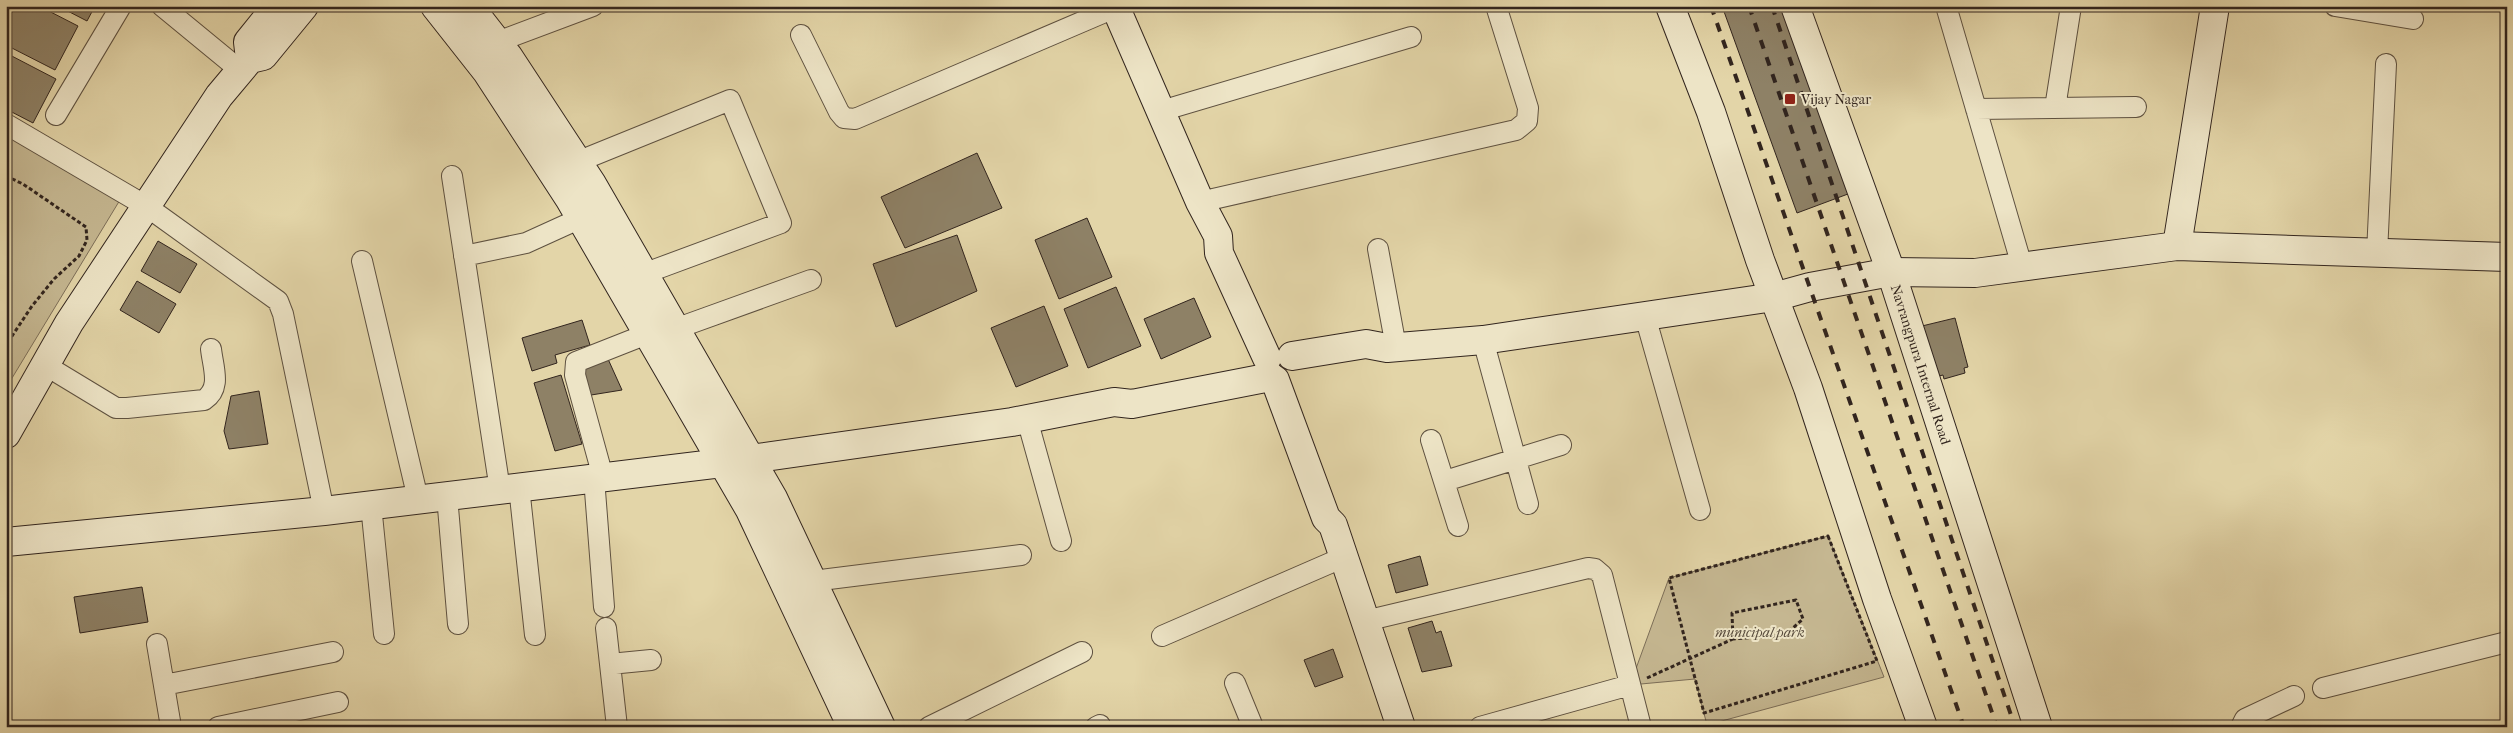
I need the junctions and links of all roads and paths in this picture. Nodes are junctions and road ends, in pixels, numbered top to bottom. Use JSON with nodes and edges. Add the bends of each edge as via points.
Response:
{"nodes":[{"id":1,"x":121,"y":6,"type":"edge"},
{"id":2,"x":162,"y":6,"type":"edge"},
{"id":3,"x":277,"y":6,"type":"edge"},
{"id":4,"x":304,"y":6,"type":"edge"},
{"id":5,"x":435,"y":6,"type":"edge"},
{"id":6,"x":469,"y":6,"type":"edge"},
{"id":7,"x":593,"y":6,"type":"edge"},
{"id":8,"x":1670,"y":6,"type":"edge"},
{"id":9,"x":1795,"y":6,"type":"edge"},
{"id":10,"x":1946,"y":6,"type":"edge"},
{"id":11,"x":2071,"y":6,"type":"edge"},
{"id":12,"x":2215,"y":6,"type":"edge"},
{"id":13,"x":2335,"y":6,"type":"edge"},
{"id":14,"x":1117,"y":7,"type":"edge"},
{"id":15,"x":1497,"y":9,"type":"dead end"},
{"id":16,"x":2413,"y":20,"type":"dead end"},
{"id":17,"x":801,"y":36,"type":"dead end"},
{"id":18,"x":1412,"y":37,"type":"dead end"},
{"id":19,"x":497,"y":42,"type":"junction"},
{"id":20,"x":2386,"y":64,"type":"dead end"},
{"id":21,"x":245,"y":65,"type":"junction"},
{"id":22,"x":2136,"y":107,"type":"dead end"},
{"id":23,"x":2055,"y":108,"type":"junction"},
{"id":24,"x":1976,"y":110,"type":"junction"},
{"id":25,"x":1161,"y":111,"type":"junction"},
{"id":26,"x":56,"y":115,"type":"dead end"},
{"id":27,"x":6,"y":124,"type":"edge"},
{"id":28,"x":578,"y":162,"type":"junction"},
{"id":29,"x":6,"y":176,"type":"edge"},
{"id":30,"x":452,"y":176,"type":"dead end"},
{"id":31,"x":1200,"y":202,"type":"junction"},
{"id":32,"x":146,"y":206,"type":"junction"},
{"id":33,"x":581,"y":218,"type":"junction"},
{"id":34,"x":2177,"y":246,"type":"junction"},
{"id":35,"x":1378,"y":249,"type":"dead end"},
{"id":36,"x":2377,"y":252,"type":"junction"},
{"id":37,"x":464,"y":256,"type":"junction"},
{"id":38,"x":2507,"y":257,"type":"edge"},
{"id":39,"x":362,"y":261,"type":"dead end"},
{"id":40,"x":2022,"y":266,"type":"junction"},
{"id":41,"x":1890,"y":272,"type":"junction"},
{"id":42,"x":643,"y":274,"type":"junction"},
{"id":43,"x":811,"y":280,"type":"dead end"},
{"id":44,"x":1774,"y":297,"type":"junction"},
{"id":45,"x":1645,"y":316,"type":"junction"},
{"id":46,"x":674,"y":329,"type":"junction"},
{"id":47,"x":647,"y":334,"type":"junction"},
{"id":48,"x":1483,"y":340,"type":"junction"},
{"id":49,"x":6,"y":345,"type":"edge"},
{"id":50,"x":212,"y":348,"type":"dead end"},
{"id":51,"x":1391,"y":348,"type":"junction"},
{"id":52,"x":45,"y":365,"type":"junction"},
{"id":53,"x":1280,"y":366,"type":"junction"},
{"id":54,"x":1027,"y":419,"type":"junction"},
{"id":55,"x":6,"y":434,"type":"edge"},
{"id":56,"x":1431,"y":440,"type":"dead end"},
{"id":57,"x":1561,"y":445,"type":"dead end"},
{"id":58,"x":750,"y":459,"type":"junction"},
{"id":59,"x":1516,"y":459,"type":"junction"},
{"id":60,"x":722,"y":462,"type":"junction"},
{"id":61,"x":598,"y":478,"type":"junction"},
{"id":62,"x":1445,"y":482,"type":"junction"},
{"id":63,"x":510,"y":488,"type":"junction"},
{"id":64,"x":446,"y":496,"type":"junction"},
{"id":65,"x":418,"y":499,"type":"junction"},
{"id":66,"x":1528,"y":504,"type":"dead end"},
{"id":67,"x":370,"y":505,"type":"junction"},
{"id":68,"x":1700,"y":510,"type":"dead end"},
{"id":69,"x":324,"y":511,"type":"junction"},
{"id":70,"x":1458,"y":526,"type":"dead end"},
{"id":71,"x":1061,"y":541,"type":"dead end"},
{"id":72,"x":6,"y":542,"type":"edge"},
{"id":73,"x":1021,"y":555,"type":"dead end"},
{"id":74,"x":1344,"y":557,"type":"junction"},
{"id":75,"x":812,"y":581,"type":"junction"},
{"id":76,"x":604,"y":607,"type":"dead end"},
{"id":77,"x":1365,"y":621,"type":"junction"},
{"id":78,"x":458,"y":624,"type":"dead end"},
{"id":79,"x":606,"y":628,"type":"dead end"},
{"id":80,"x":384,"y":634,"type":"dead end"},
{"id":81,"x":535,"y":635,"type":"dead end"},
{"id":82,"x":1162,"y":636,"type":"dead end"},
{"id":83,"x":1733,"y":639,"type":"junction"},
{"id":84,"x":2507,"y":642,"type":"edge"},
{"id":85,"x":157,"y":644,"type":"dead end"},
{"id":86,"x":333,"y":652,"type":"dead end"},
{"id":87,"x":1082,"y":652,"type":"dead end"},
{"id":88,"x":651,"y":660,"type":"dead end"},
{"id":89,"x":610,"y":664,"type":"junction"},
{"id":90,"x":1695,"y":679,"type":"joint"},
{"id":91,"x":1235,"y":684,"type":"dead end"},
{"id":92,"x":164,"y":685,"type":"junction"},
{"id":93,"x":1630,"y":685,"type":"junction"},
{"id":94,"x":2323,"y":688,"type":"dead end"},
{"id":95,"x":2294,"y":696,"type":"dead end"},
{"id":96,"x":338,"y":702,"type":"dead end"},
{"id":97,"x":171,"y":727,"type":"edge"},
{"id":98,"x":218,"y":727,"type":"edge"},
{"id":99,"x":617,"y":727,"type":"edge"},
{"id":100,"x":852,"y":727,"type":"edge"},
{"id":101,"x":881,"y":727,"type":"edge"},
{"id":102,"x":929,"y":727,"type":"edge"},
{"id":103,"x":1253,"y":727,"type":"edge"},
{"id":104,"x":1401,"y":727,"type":"edge"},
{"id":105,"x":1480,"y":727,"type":"edge"},
{"id":106,"x":1641,"y":727,"type":"edge"},
{"id":107,"x":1923,"y":727,"type":"edge"},
{"id":108,"x":2038,"y":727,"type":"edge"},
{"id":109,"x":2241,"y":727,"type":"edge"}],
"edges":[{"from":1,"to":26,"type":"street"},
{"from":2,"to":21,"type":"street"},
{"from":3,"to":21,"type":"street","via":[[248,42]]},
{"from":4,"to":21,"type":"street","via":[[263,56]]},
{"from":5,"to":33,"type":"street","via":[[487,72]]},
{"from":6,"to":19,"type":"street"},
{"from":7,"to":19,"type":"street"},
{"from":8,"to":44,"type":"street","via":[[1711,112]]},
{"from":9,"to":41,"type":"street","name":"Navrangpura Internal Road"},
{"from":10,"to":24,"type":"street"},
{"from":11,"to":23,"type":"street"},
{"from":12,"to":34,"type":"street"},
{"from":13,"to":16,"type":"street"},
{"from":14,"to":17,"type":"street","via":[[855,119],[844,118],[839,112]]},
{"from":14,"to":25,"type":"street"},
{"from":15,"to":31,"type":"street","via":[[1528,108],[1527,121],[1516,130]]},
{"from":18,"to":25,"type":"street"},
{"from":19,"to":28,"type":"street"},
{"from":20,"to":36,"type":"street"},
{"from":21,"to":32,"type":"street","via":[[219,96]]},
{"from":22,"to":23,"type":"street"},
{"from":23,"to":24,"type":"street"},
{"from":24,"to":40,"type":"street"},
{"from":25,"to":31,"type":"street"},
{"from":27,"to":32,"type":"street"},
{"from":28,"to":42,"type":"street"},
{"from":28,"to":42,"type":"street","via":[[730,100],[781,223]]},
{"from":29,"to":49,"type":"path","via":[[86,227],[87,240],[79,256],[54,279]]},
{"from":30,"to":37,"type":"street"},
{"from":31,"to":53,"type":"street","via":[[1218,236],[1234,246]]},
{"from":32,"to":52,"type":"street","via":[[69,322]]},
{"from":32,"to":69,"type":"street","via":[[278,301],[284,314]]},
{"from":33,"to":37,"type":"street","via":[[526,243]]},
{"from":33,"to":47,"type":"street"},
{"from":34,"to":36,"type":"street"},
{"from":34,"to":40,"type":"street"},
{"from":35,"to":51,"type":"street"},
{"from":36,"to":38,"type":"street"},
{"from":37,"to":63,"type":"street"},
{"from":39,"to":65,"type":"street"},
{"from":40,"to":41,"type":"street","via":[[1975,273]]},
{"from":41,"to":44,"type":"street"},
{"from":41,"to":108,"type":"street","name":"Navrangpura Internal Road"},
{"from":42,"to":46,"type":"street"},
{"from":43,"to":46,"type":"street"},
{"from":44,"to":45,"type":"street"},
{"from":44,"to":107,"type":"street"},
{"from":45,"to":48,"type":"street"},
{"from":45,"to":68,"type":"street"},
{"from":46,"to":58,"type":"street"},
{"from":47,"to":60,"type":"street"},
{"from":47,"to":61,"type":"street","via":[[576,362],[575,375]]},
{"from":48,"to":51,"type":"street"},
{"from":48,"to":59,"type":"street"},
{"from":50,"to":52,"type":"street","via":[[215,388],[211,396],[204,400],[127,408],[111,406]]},
{"from":51,"to":53,"type":"street","via":[[1366,344]]},
{"from":52,"to":55,"type":"street"},
{"from":53,"to":54,"type":"street","via":[[1132,404],[1114,402]]},
{"from":53,"to":74,"type":"street","via":[[1336,515],[1333,525]]},
{"from":54,"to":58,"type":"street"},
{"from":54,"to":71,"type":"street"},
{"from":56,"to":62,"type":"street"},
{"from":57,"to":59,"type":"street"},
{"from":58,"to":60,"type":"street"},
{"from":58,"to":75,"type":"street","via":[[773,498]]},
{"from":59,"to":62,"type":"street"},
{"from":59,"to":66,"type":"street"},
{"from":60,"to":61,"type":"street"},
{"from":60,"to":100,"type":"street","via":[[750,510]]},
{"from":61,"to":63,"type":"street"},
{"from":61,"to":76,"type":"street"},
{"from":62,"to":70,"type":"street"},
{"from":63,"to":64,"type":"street"},
{"from":63,"to":81,"type":"street"},
{"from":64,"to":65,"type":"street"},
{"from":64,"to":78,"type":"street"},
{"from":65,"to":67,"type":"street"},
{"from":67,"to":69,"type":"street"},
{"from":67,"to":80,"type":"street"},
{"from":69,"to":72,"type":"street"},
{"from":73,"to":75,"type":"street"},
{"from":74,"to":77,"type":"street"},
{"from":74,"to":82,"type":"street"},
{"from":75,"to":101,"type":"street"},
{"from":77,"to":93,"type":"street","via":[[1588,568],[1596,569],[1602,575]]},
{"from":77,"to":104,"type":"street"},
{"from":79,"to":89,"type":"street"},
{"from":83,"to":83,"type":"path","via":[[1732,613],[1796,600],[1803,620],[1785,635]]},
{"from":83,"to":93,"type":"path"},
{"from":84,"to":94,"type":"street"},
{"from":85,"to":92,"type":"street"},
{"from":86,"to":92,"type":"street"},
{"from":87,"to":102,"type":"street"},
{"from":88,"to":89,"type":"street"},
{"from":89,"to":99,"type":"street"},
{"from":90,"to":90,"type":"path","via":[[1704,713],[1877,661],[1828,536],[1668,578]]},
{"from":91,"to":103,"type":"street"},
{"from":92,"to":97,"type":"street"},
{"from":93,"to":105,"type":"street"},
{"from":93,"to":106,"type":"street"},
{"from":95,"to":109,"type":"street","via":[[2245,719]]},
{"from":96,"to":98,"type":"street"}]}
